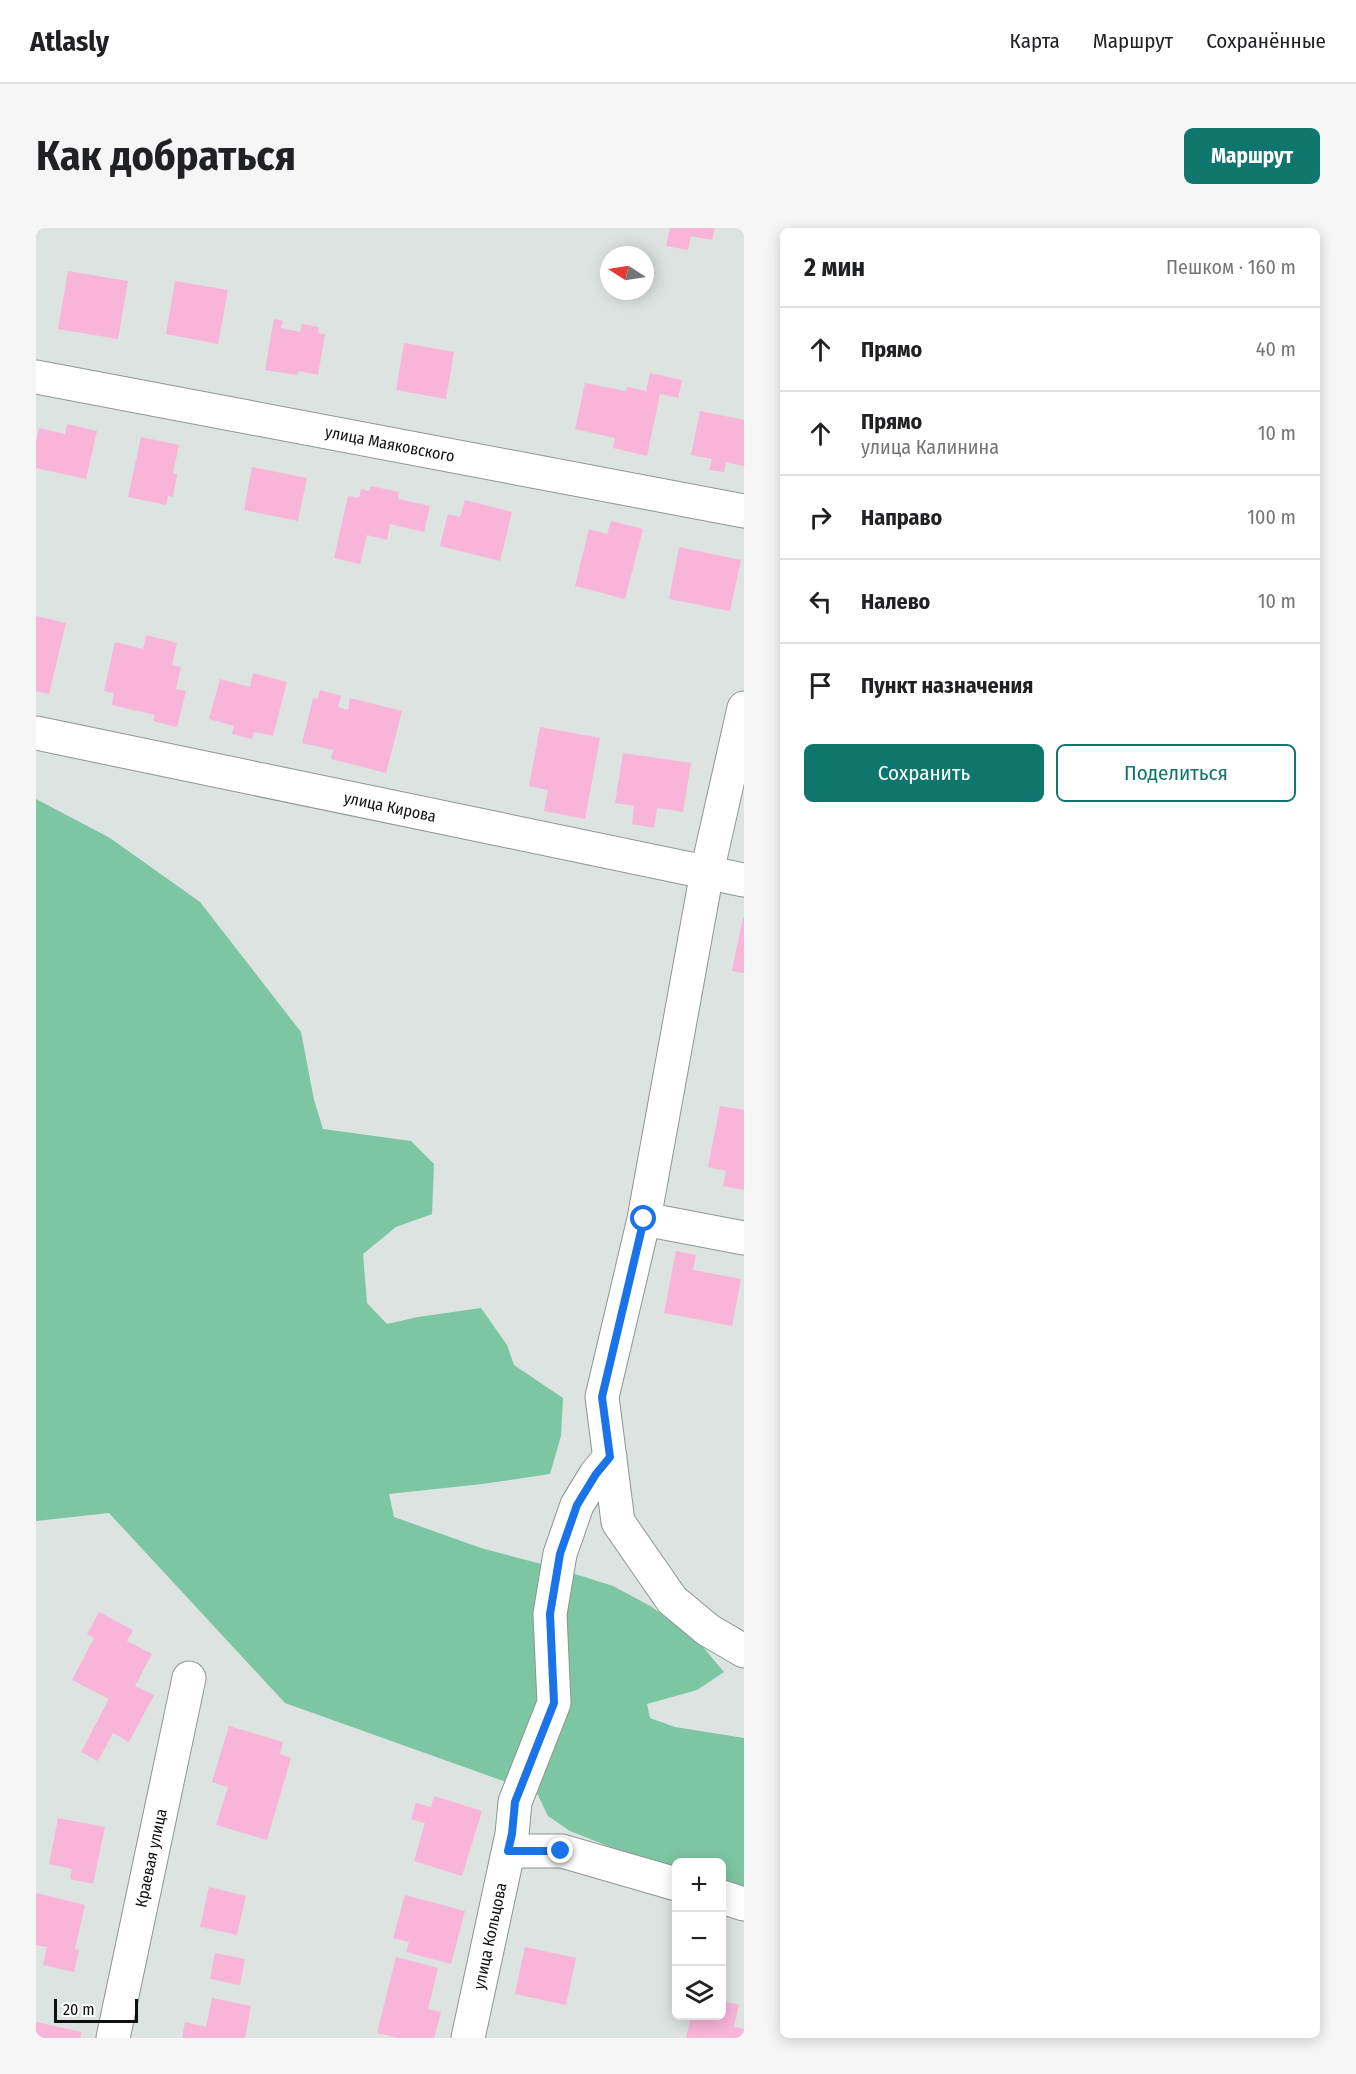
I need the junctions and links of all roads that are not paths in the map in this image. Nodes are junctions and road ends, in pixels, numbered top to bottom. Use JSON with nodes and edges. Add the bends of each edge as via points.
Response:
{"nodes":[{"id":1,"x":36,"y":377,"type":"edge"},
{"id":2,"x":744,"y":510,"type":"edge"},
{"id":3,"x":744,"y":708,"type":"edge"},
{"id":4,"x":36,"y":733,"type":"edge"},
{"id":5,"x":707,"y":872,"type":"junction"},
{"id":6,"x":744,"y":880,"type":"edge"},
{"id":7,"x":644,"y":1219,"type":"junction"},
{"id":8,"x":744,"y":1238,"type":"edge"},
{"id":9,"x":610,"y":1457,"type":"junction"},
{"id":10,"x":744,"y":1651,"type":"edge"},
{"id":11,"x":189,"y":1678,"type":"dead end"},
{"id":12,"x":510,"y":1842,"type":"junction"},
{"id":13,"x":672,"y":1883,"type":"edge"},
{"id":14,"x":726,"y":1898,"type":"edge"},
{"id":15,"x":744,"y":1904,"type":"edge"},
{"id":16,"x":113,"y":2038,"type":"edge"},
{"id":17,"x":468,"y":2038,"type":"edge"}],
"edges":[{"from":1,"to":2,"type":"street","name":"улица Маяковского"},
{"from":3,"to":5,"type":"street"},
{"from":4,"to":5,"type":"street","name":"улица Кирова"},
{"from":5,"to":6,"type":"street","name":"улица Кирова"},
{"from":5,"to":7,"type":"street"},
{"from":7,"to":8,"type":"street"},
{"from":7,"to":9,"type":"street","via":[[602,1397]]},
{"from":9,"to":10,"type":"street","via":[[618,1522],[672,1600],[708,1630]]},
{"from":9,"to":12,"type":"street","name":"улица Кольцова","via":[[577,1505],[560,1554],[550,1614],[554,1703],[515,1802]]},
{"from":11,"to":16,"type":"street","name":"Краевая улица"},
{"from":12,"to":13,"type":"street","via":[[561,1851]]},
{"from":12,"to":17,"type":"street","name":"улица Кольцова"},
{"from":14,"to":15,"type":"street"}]}
